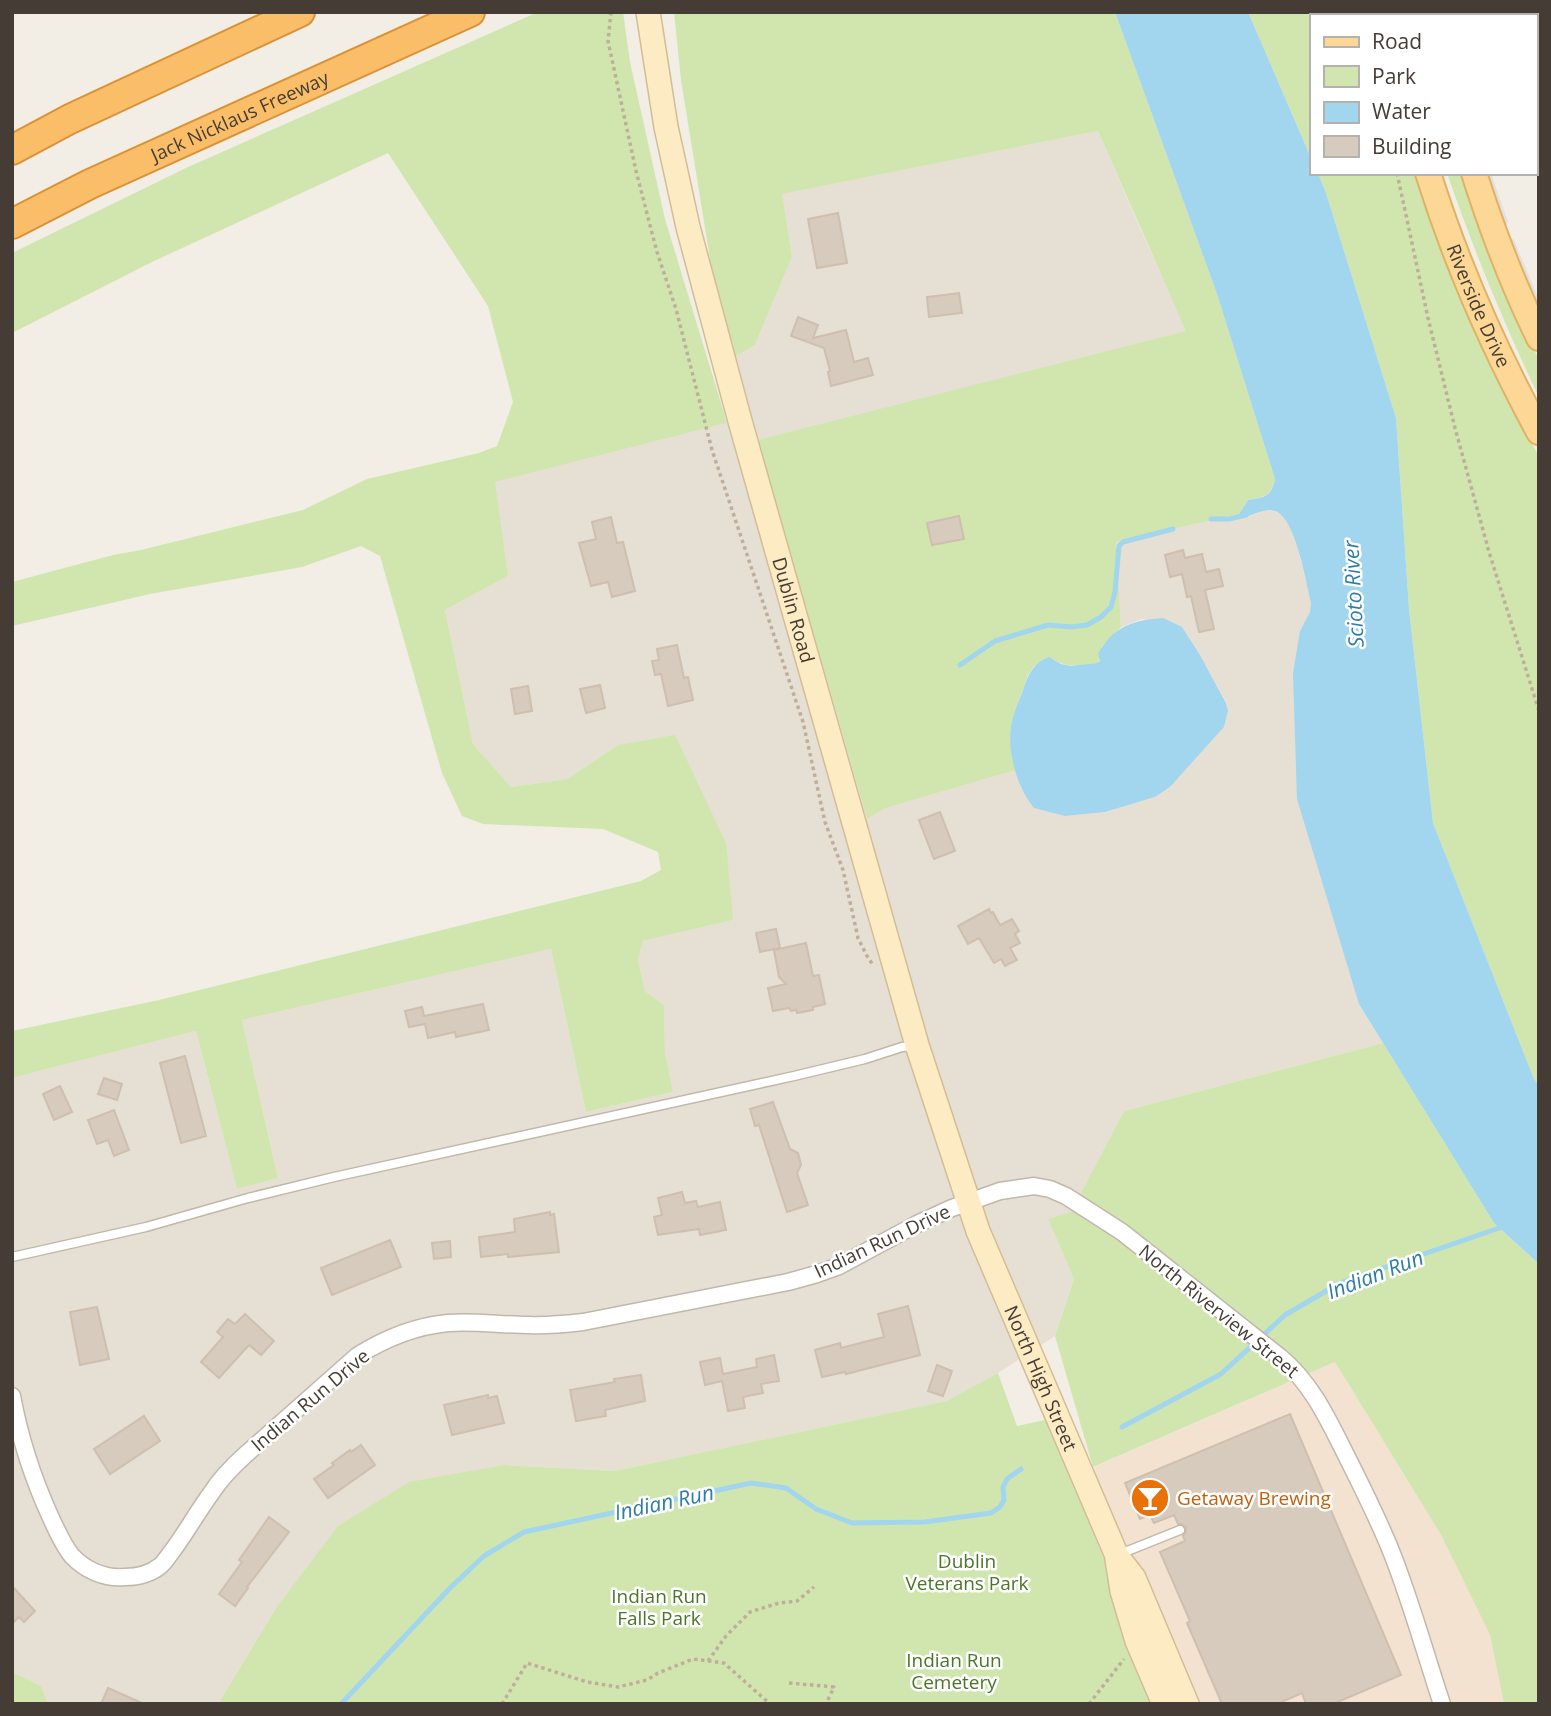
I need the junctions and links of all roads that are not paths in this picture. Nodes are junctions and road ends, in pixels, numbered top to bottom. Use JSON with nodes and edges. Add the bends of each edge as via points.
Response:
{"nodes":[{"id":1,"x":300,"y":12,"type":"edge"},
{"id":2,"x":470,"y":12,"type":"edge"},
{"id":3,"x":648,"y":12,"type":"edge"},
{"id":4,"x":12,"y":150,"type":"edge"},
{"id":5,"x":1430,"y":175,"type":"edge"},
{"id":6,"x":1475,"y":175,"type":"edge"},
{"id":7,"x":12,"y":224,"type":"edge"},
{"id":8,"x":1539,"y":338,"type":"edge"},
{"id":9,"x":1539,"y":432,"type":"edge"},
{"id":10,"x":917,"y":1045,"type":"junction"},
{"id":11,"x":968,"y":1202,"type":"junction"},
{"id":12,"x":12,"y":1257,"type":"edge"},
{"id":13,"x":12,"y":1396,"type":"edge"},
{"id":14,"x":1180,"y":1530,"type":"dead end"},
{"id":15,"x":1117,"y":1556,"type":"junction"},
{"id":16,"x":1164,"y":1704,"type":"edge"},
{"id":17,"x":1187,"y":1704,"type":"edge"},
{"id":18,"x":1442,"y":1704,"type":"edge"}],
"edges":[{"from":1,"to":4,"type":"highway"},
{"from":2,"to":7,"type":"highway","name":"Jack Nicklaus Freeway","via":[[90,184]]},
{"from":3,"to":10,"type":"main road","name":"Dublin Road","via":[[688,227]]},
{"from":5,"to":9,"type":"main road","name":"Riverside Drive","via":[[1467,282]]},
{"from":6,"to":8,"type":"main road"},
{"from":10,"to":11,"type":"main road","name":"Dublin Road"},
{"from":10,"to":12,"type":"lane","via":[[334,1177]]},
{"from":11,"to":13,"type":"street","name":"Indian Run Drive","via":[[839,1266],[788,1282],[583,1322],[445,1323],[374,1346],[228,1471],[161,1565],[135,1577],[102,1575],[73,1557],[63,1543],[24,1450]]},
{"from":11,"to":15,"type":"main road","name":"North High Street"},
{"from":11,"to":18,"type":"street","name":"North Riverview Street","via":[[1034,1186],[1066,1196],[1122,1232],[1291,1366],[1320,1403],[1369,1501]]},
{"from":14,"to":15,"type":"lane"},
{"from":15,"to":16,"type":"main road","name":"North High Street","via":[[1122,1591]]},
{"from":15,"to":17,"type":"main road","name":"North High Street","via":[[1134,1578]]}]}
